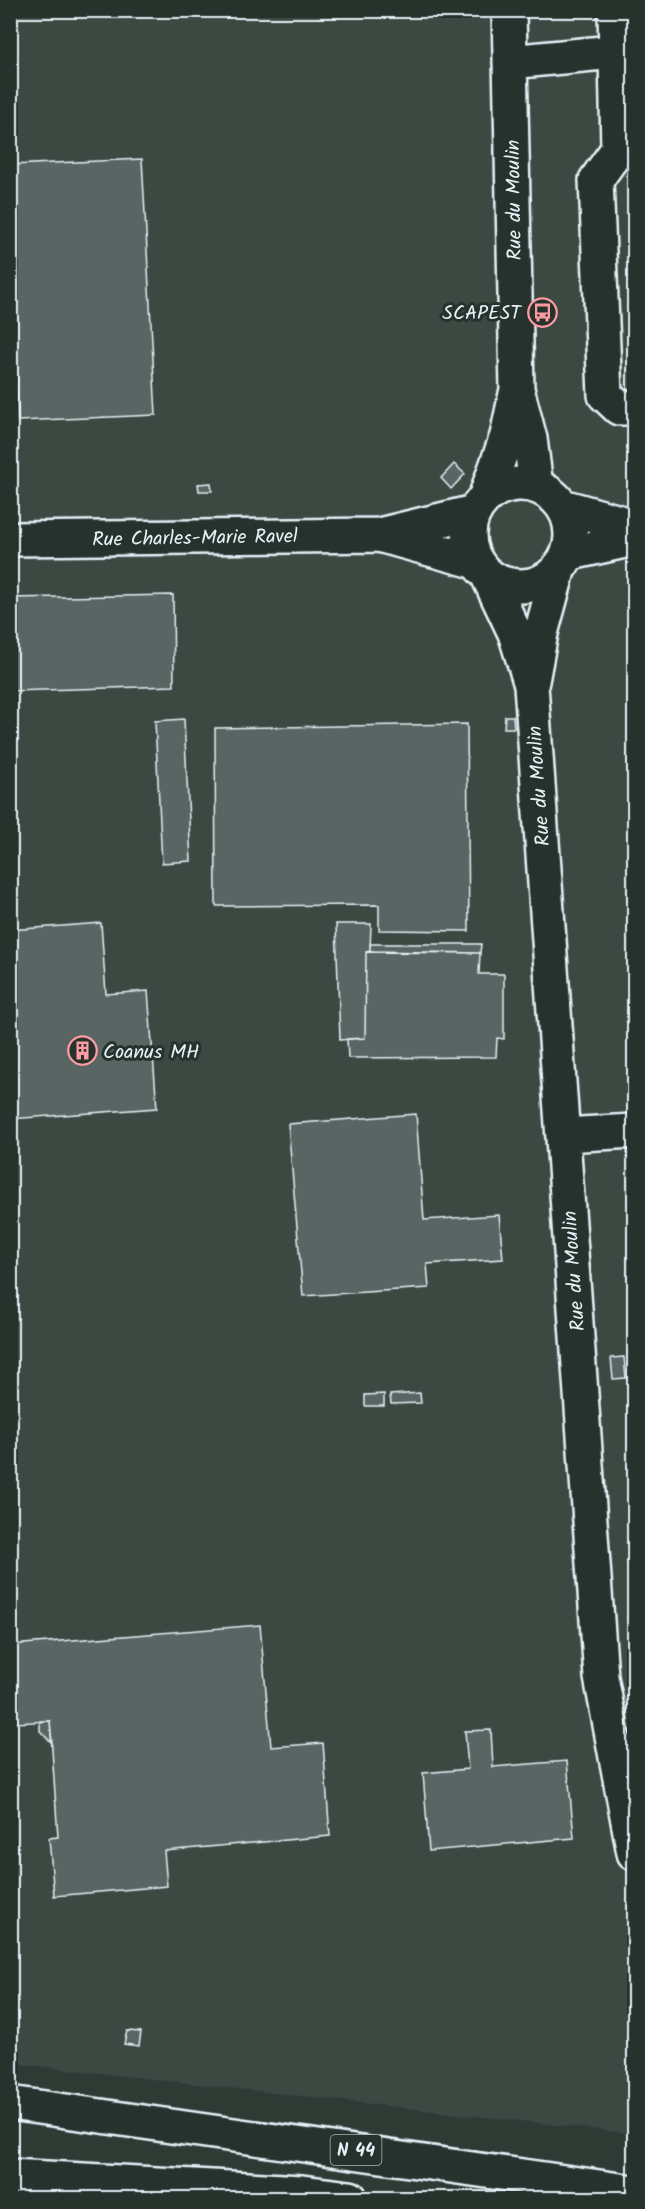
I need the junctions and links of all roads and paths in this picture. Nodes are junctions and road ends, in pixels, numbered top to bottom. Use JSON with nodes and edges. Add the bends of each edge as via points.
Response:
{"nodes":[{"id":1,"x":509,"y":10,"type":"edge"},
{"id":2,"x":615,"y":10,"type":"edge"},
{"id":3,"x":625,"y":51,"type":"edge"},
{"id":4,"x":510,"y":62,"type":"junction"},
{"id":5,"x":626,"y":152,"type":"edge"},
{"id":6,"x":517,"y":389,"type":"junction"},
{"id":7,"x":634,"y":408,"type":"edge"},
{"id":8,"x":536,"y":486,"type":"junction"},
{"id":9,"x":479,"y":505,"type":"junction"},
{"id":10,"x":562,"y":506,"type":"junction"},
{"id":11,"x":634,"y":526,"type":"edge"},
{"id":12,"x":380,"y":536,"type":"junction"},
{"id":13,"x":10,"y":539,"type":"edge"},
{"id":14,"x":634,"y":539,"type":"edge"},
{"id":15,"x":563,"y":560,"type":"junction"},
{"id":16,"x":482,"y":568,"type":"junction"},
{"id":17,"x":531,"y":685,"type":"junction"},
{"id":18,"x":634,"y":1131,"type":"edge"},
{"id":19,"x":563,"y":1135,"type":"junction"},
{"id":20,"x":634,"y":1853,"type":"edge"},
{"id":21,"x":10,"y":2103,"type":"edge"},
{"id":22,"x":76,"y":2112,"type":"junction"},
{"id":23,"x":10,"y":2118,"type":"edge"},
{"id":24,"x":10,"y":2176,"type":"edge"},
{"id":25,"x":634,"y":2192,"type":"edge"},
{"id":26,"x":350,"y":2199,"type":"edge"}],
"edges":[{"from":1,"to":4,"type":"street","name":"Rue du Moulin"},
{"from":2,"to":3,"type":"street"},
{"from":3,"to":4,"type":"street"},
{"from":3,"to":5,"type":"street"},
{"from":4,"to":6,"type":"street","name":"Rue du Moulin"},
{"from":5,"to":7,"type":"street","via":[[596,180],[605,395],[619,408]]},
{"from":6,"to":8,"type":"street","name":"Rue du Moulin","via":[[530,439]]},
{"from":6,"to":9,"type":"street","name":"Rue du Moulin","via":[[507,436]]},
{"from":8,"to":9,"type":"street","via":[[516,484],[500,488]]},
{"from":8,"to":10,"type":"street","via":[[549,492]]},
{"from":9,"to":12,"type":"street","name":"Rue Charles-Marie Ravel"},
{"from":9,"to":16,"type":"street","via":[[469,529],[470,547]]},
{"from":10,"to":11,"type":"street"},
{"from":10,"to":15,"type":"street","via":[[571,538]]},
{"from":12,"to":13,"type":"street","name":"Rue Charles-Marie Ravel"},
{"from":12,"to":16,"type":"street","name":"Rue Charles-Marie Ravel"},
{"from":14,"to":15,"type":"street"},
{"from":15,"to":16,"type":"street","via":[[547,578],[517,586],[501,582]]},
{"from":15,"to":17,"type":"street","name":"Rue du Moulin","via":[[541,633]]},
{"from":16,"to":17,"type":"street","name":"Rue du Moulin","via":[[515,633]]},
{"from":17,"to":19,"type":"street","name":"Rue du Moulin"},
{"from":18,"to":19,"type":"street"},
{"from":19,"to":20,"type":"street","name":"Rue du Moulin","via":[[601,1677]]},
{"from":21,"to":22,"type":"street"},
{"from":22,"to":23,"type":"street","number":"N 44"},
{"from":22,"to":25,"type":"street","number":"N 44"},
{"from":24,"to":26,"type":"street","via":[[303,2192]]}]}
